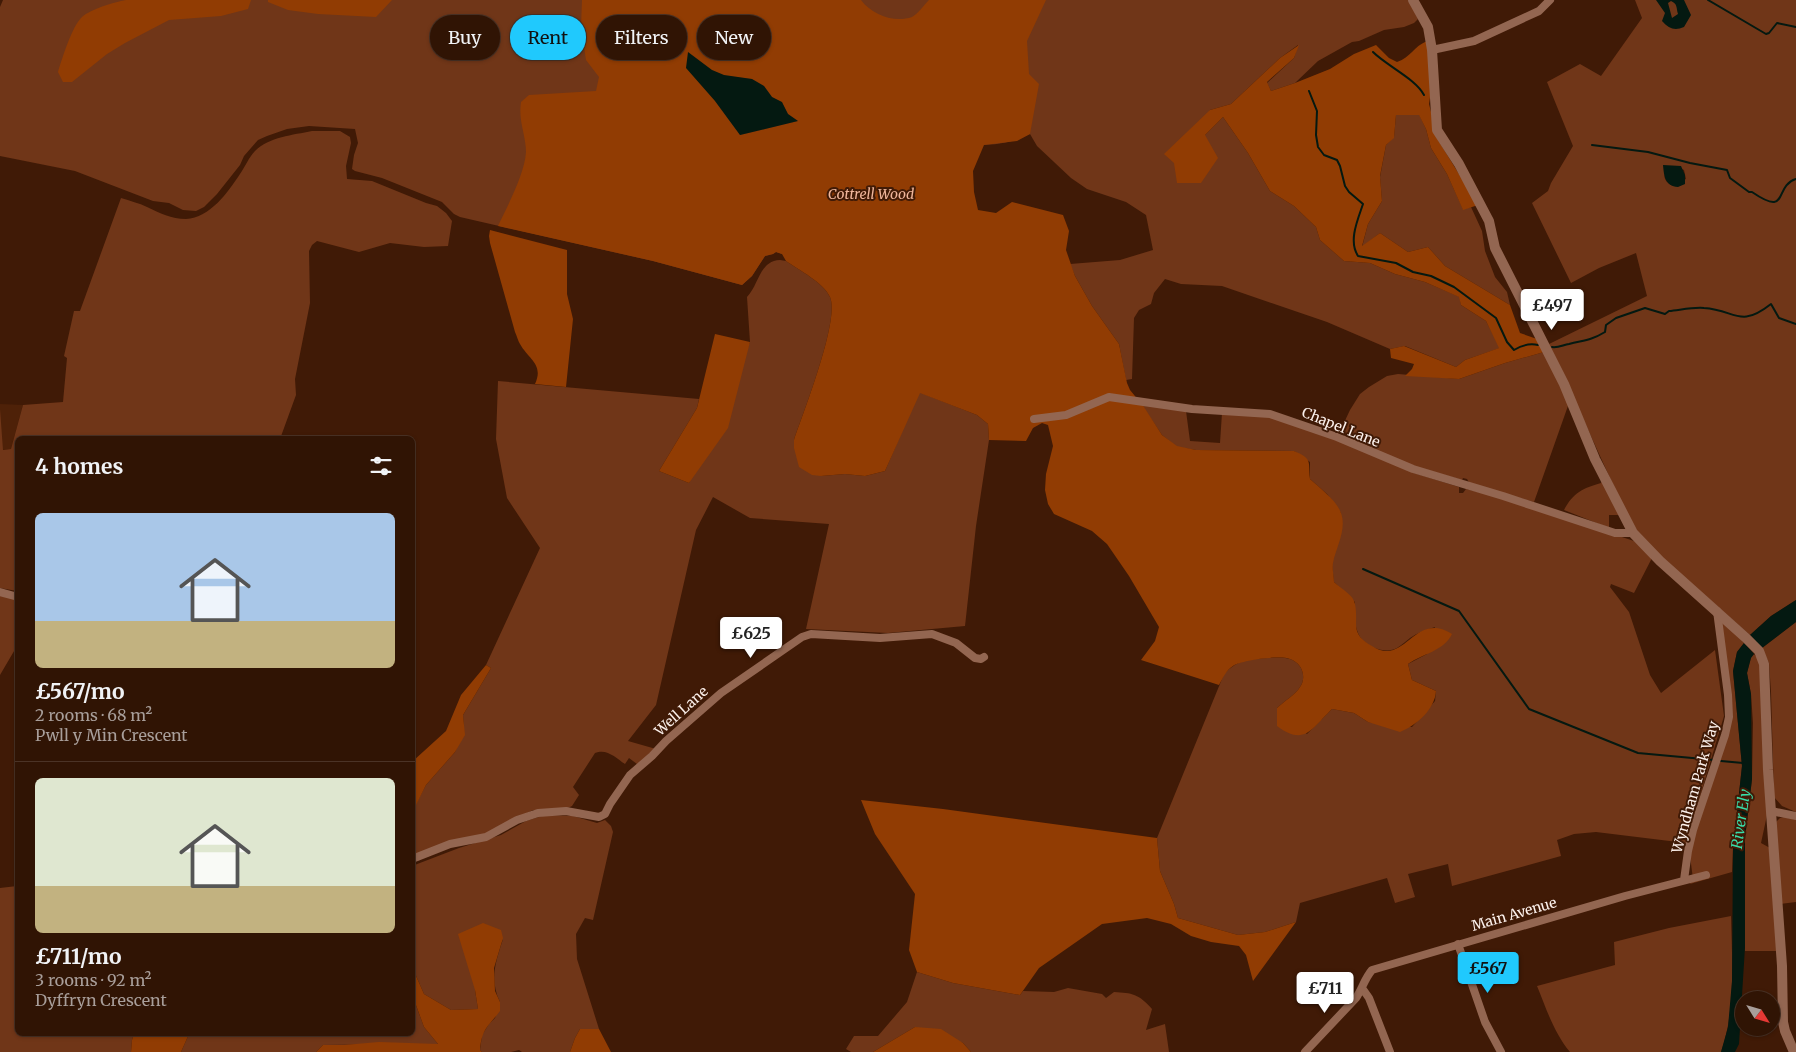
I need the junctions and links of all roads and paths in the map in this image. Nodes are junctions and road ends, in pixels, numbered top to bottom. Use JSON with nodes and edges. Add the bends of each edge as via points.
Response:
{"nodes":[{"id":1,"x":1413,"y":0,"type":"edge"},
{"id":2,"x":1550,"y":0,"type":"edge"},
{"id":3,"x":1432,"y":50,"type":"junction"},
{"id":4,"x":1034,"y":419,"type":"dead end"},
{"id":5,"x":1633,"y":533,"type":"junction"},
{"id":6,"x":0,"y":592,"type":"edge"},
{"id":7,"x":15,"y":596,"type":"edge"},
{"id":8,"x":1717,"y":611,"type":"junction"},
{"id":9,"x":984,"y":657,"type":"dead end"},
{"id":10,"x":1770,"y":811,"type":"junction"},
{"id":11,"x":1796,"y":816,"type":"edge"},
{"id":12,"x":415,"y":858,"type":"edge"},
{"id":13,"x":1706,"y":875,"type":"dead end"},
{"id":14,"x":1684,"y":880,"type":"junction"},
{"id":15,"x":1458,"y":944,"type":"junction"},
{"id":16,"x":1362,"y":988,"type":"junction"},
{"id":17,"x":1305,"y":1052,"type":"edge"},
{"id":18,"x":1390,"y":1052,"type":"edge"},
{"id":19,"x":1501,"y":1052,"type":"edge"},
{"id":20,"x":1794,"y":1052,"type":"edge"}],
"edges":[{"from":1,"to":3,"type":"street","via":[[1428,27]]},
{"from":2,"to":3,"type":"street","via":[[1539,11],[1474,42]]},
{"from":3,"to":5,"type":"street","via":[[1437,130],[1489,221],[1495,248],[1564,384],[1595,459]]},
{"from":4,"to":5,"type":"street","name":"Chapel Lane","via":[[1066,415],[1110,397],[1192,409],[1270,414],[1337,437],[1413,469],[1615,532]]},
{"from":5,"to":8,"type":"street"},
{"from":6,"to":7,"type":"street"},
{"from":8,"to":10,"type":"street","via":[[1759,651],[1764,664]]},
{"from":8,"to":14,"type":"street","name":"Wyndham Park Way","via":[[1729,717],[1693,830]]},
{"from":9,"to":12,"type":"street","name":"Well Lane","via":[[975,658],[956,643],[932,634],[880,638],[811,634],[802,637],[721,693],[666,741],[630,775],[605,814],[599,817],[566,811],[538,813],[486,837],[450,844]]},
{"from":10,"to":11,"type":"street"},
{"from":10,"to":20,"type":"street","via":[[1783,1022]]},
{"from":13,"to":14,"type":"street","name":"Main Avenue"},
{"from":14,"to":15,"type":"street","name":"Main Avenue"},
{"from":15,"to":16,"type":"street","name":"Main Avenue","via":[[1372,970]]},
{"from":15,"to":19,"type":"street","via":[[1485,1022]]},
{"from":16,"to":17,"type":"street","name":"Main Avenue"},
{"from":16,"to":18,"type":"street"}]}
